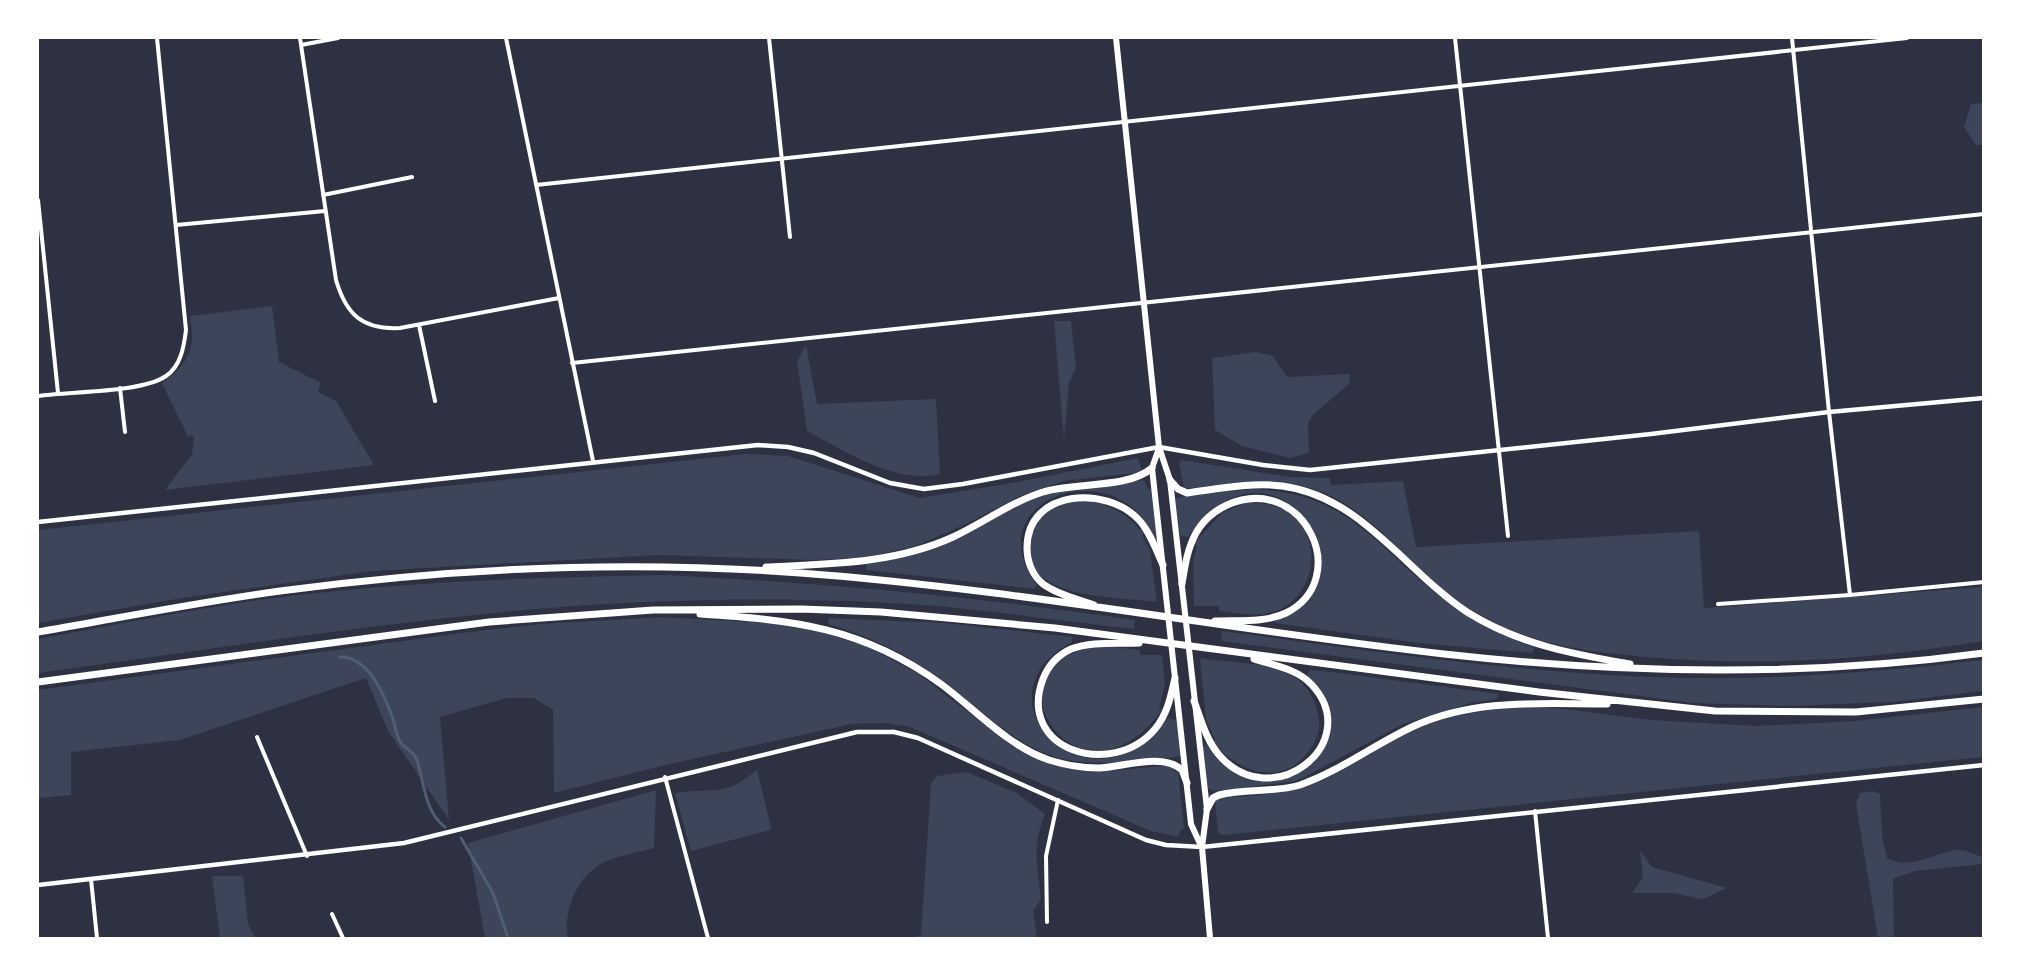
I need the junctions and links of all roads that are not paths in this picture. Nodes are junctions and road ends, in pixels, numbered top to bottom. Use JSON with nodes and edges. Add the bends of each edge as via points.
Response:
{"nodes":[{"id":1,"x":157,"y":38,"type":"edge"},
{"id":2,"x":300,"y":38,"type":"edge"},
{"id":3,"x":338,"y":38,"type":"edge"},
{"id":4,"x":506,"y":38,"type":"edge"},
{"id":5,"x":769,"y":38,"type":"edge"},
{"id":6,"x":1116,"y":38,"type":"edge"},
{"id":7,"x":1455,"y":38,"type":"edge"},
{"id":8,"x":1792,"y":38,"type":"edge"},
{"id":9,"x":1907,"y":38,"type":"edge"},
{"id":10,"x":302,"y":45,"type":"junction"},
{"id":11,"x":1793,"y":50,"type":"junction"},
{"id":12,"x":1460,"y":85,"type":"junction"},
{"id":13,"x":1125,"y":121,"type":"junction"},
{"id":14,"x":783,"y":157,"type":"junction"},
{"id":15,"x":412,"y":177,"type":"dead end"},
{"id":16,"x":536,"y":185,"type":"junction"},
{"id":17,"x":323,"y":195,"type":"junction"},
{"id":18,"x":38,"y":200,"type":"edge"},
{"id":19,"x":326,"y":211,"type":"junction"},
{"id":20,"x":1983,"y":214,"type":"edge"},
{"id":21,"x":176,"y":225,"type":"junction"},
{"id":22,"x":1813,"y":234,"type":"junction"},
{"id":23,"x":790,"y":237,"type":"dead end"},
{"id":24,"x":1479,"y":269,"type":"junction"},
{"id":25,"x":559,"y":298,"type":"junction"},
{"id":26,"x":1146,"y":303,"type":"junction"},
{"id":27,"x":419,"y":324,"type":"junction"},
{"id":28,"x":572,"y":363,"type":"junction"},
{"id":29,"x":120,"y":388,"type":"junction"},
{"id":30,"x":58,"y":393,"type":"junction"},
{"id":31,"x":38,"y":396,"type":"edge"},
{"id":32,"x":1983,"y":398,"type":"edge"},
{"id":33,"x":435,"y":401,"type":"dead end"},
{"id":34,"x":1829,"y":412,"type":"junction"},
{"id":35,"x":125,"y":432,"type":"dead end"},
{"id":36,"x":1159,"y":447,"type":"junction"},
{"id":37,"x":1498,"y":448,"type":"junction"},
{"id":38,"x":593,"y":461,"type":"junction"},
{"id":39,"x":1152,"y":468,"type":"junction"},
{"id":40,"x":1170,"y":480,"type":"junction"},
{"id":41,"x":38,"y":522,"type":"edge"},
{"id":42,"x":1508,"y":536,"type":"dead end"},
{"id":43,"x":1163,"y":565,"type":"junction"},
{"id":44,"x":721,"y":569,"type":"junction"},
{"id":45,"x":1983,"y":582,"type":"edge"},
{"id":46,"x":1182,"y":584,"type":"junction"},
{"id":47,"x":1850,"y":595,"type":"junction"},
{"id":48,"x":1718,"y":604,"type":"dead end"},
{"id":49,"x":652,"y":610,"type":"junction"},
{"id":50,"x":1111,"y":610,"type":"junction"},
{"id":51,"x":1195,"y":622,"type":"junction"},
{"id":52,"x":38,"y":632,"type":"edge"},
{"id":53,"x":1155,"y":642,"type":"junction"},
{"id":54,"x":1234,"y":653,"type":"junction"},
{"id":55,"x":1983,"y":653,"type":"edge"},
{"id":56,"x":1656,"y":669,"type":"junction"},
{"id":57,"x":1175,"y":678,"type":"junction"},
{"id":58,"x":38,"y":682,"type":"edge"},
{"id":59,"x":1983,"y":699,"type":"edge"},
{"id":60,"x":1194,"y":701,"type":"junction"},
{"id":61,"x":1639,"y":705,"type":"junction"},
{"id":62,"x":257,"y":737,"type":"dead end"},
{"id":63,"x":1983,"y":765,"type":"edge"},
{"id":64,"x":665,"y":777,"type":"junction"},
{"id":65,"x":1187,"y":783,"type":"junction"},
{"id":66,"x":1058,"y":800,"type":"junction"},
{"id":67,"x":1207,"y":809,"type":"junction"},
{"id":68,"x":1535,"y":812,"type":"junction"},
{"id":69,"x":1202,"y":847,"type":"junction"},
{"id":70,"x":308,"y":856,"type":"junction"},
{"id":71,"x":92,"y":879,"type":"junction"},
{"id":72,"x":38,"y":885,"type":"edge"},
{"id":73,"x":332,"y":914,"type":"dead end"},
{"id":74,"x":1047,"y":922,"type":"dead end"},
{"id":75,"x":97,"y":939,"type":"edge"},
{"id":76,"x":343,"y":939,"type":"edge"},
{"id":77,"x":708,"y":939,"type":"edge"},
{"id":78,"x":1210,"y":939,"type":"edge"},
{"id":79,"x":1548,"y":939,"type":"edge"}],
"edges":[{"from":1,"to":21,"type":"street"},
{"from":2,"to":10,"type":"street"},
{"from":3,"to":10,"type":"street"},
{"from":4,"to":16,"type":"street"},
{"from":5,"to":14,"type":"street"},
{"from":6,"to":13,"type":"main road"},
{"from":7,"to":12,"type":"street"},
{"from":8,"to":11,"type":"street"},
{"from":9,"to":11,"type":"street"},
{"from":10,"to":17,"type":"street"},
{"from":11,"to":12,"type":"street"},
{"from":11,"to":22,"type":"street"},
{"from":12,"to":13,"type":"street"},
{"from":12,"to":24,"type":"street"},
{"from":13,"to":14,"type":"street"},
{"from":13,"to":26,"type":"main road"},
{"from":14,"to":16,"type":"street"},
{"from":14,"to":23,"type":"street"},
{"from":15,"to":17,"type":"street"},
{"from":16,"to":25,"type":"street"},
{"from":17,"to":19,"type":"street"},
{"from":18,"to":30,"type":"street"},
{"from":19,"to":21,"type":"street"},
{"from":19,"to":27,"type":"street","via":[[336,280],[347,308],[368,324],[385,329]]},
{"from":20,"to":22,"type":"street"},
{"from":21,"to":29,"type":"street","via":[[186,330],[184,348],[167,376]]},
{"from":22,"to":24,"type":"street"},
{"from":22,"to":34,"type":"street"},
{"from":24,"to":26,"type":"street"},
{"from":24,"to":37,"type":"street"},
{"from":25,"to":27,"type":"street"},
{"from":25,"to":28,"type":"street"},
{"from":26,"to":28,"type":"street"},
{"from":26,"to":36,"type":"main road"},
{"from":27,"to":33,"type":"street"},
{"from":28,"to":38,"type":"street"},
{"from":29,"to":30,"type":"street"},
{"from":29,"to":35,"type":"street"},
{"from":30,"to":31,"type":"street"},
{"from":32,"to":34,"type":"street"},
{"from":34,"to":37,"type":"street"},
{"from":34,"to":47,"type":"street"},
{"from":36,"to":37,"type":"street","via":[[1310,470]]},
{"from":36,"to":38,"type":"street","via":[[924,489],[890,483],[814,453],[777,445]]},
{"from":36,"to":39,"type":"main road"},
{"from":36,"to":40,"type":"main road"},
{"from":37,"to":42,"type":"street"},
{"from":38,"to":41,"type":"street"},
{"from":39,"to":43,"type":"main road"},
{"from":39,"to":44,"type":"highway","via":[[1134,479],[1042,492],[953,537],[916,551],[835,564]]},
{"from":40,"to":46,"type":"main road"},
{"from":40,"to":56,"type":"highway","via":[[1187,493],[1251,485],[1309,492],[1362,521],[1438,590],[1496,628],[1558,652]]},
{"from":43,"to":50,"type":"highway","via":[[1140,521],[1109,501],[1070,499],[1040,513],[1027,542],[1027,558],[1033,572],[1057,592]]},
{"from":43,"to":57,"type":"main road"},
{"from":44,"to":50,"type":"highway","via":[[862,579]]},
{"from":44,"to":52,"type":"highway","via":[[546,569],[376,581],[279,591]]},
{"from":45,"to":47,"type":"street"},
{"from":46,"to":51,"type":"highway","via":[[1190,545],[1198,530],[1209,516],[1240,500],[1259,498],[1294,510],[1314,538],[1317,555],[1312,587],[1288,612],[1268,619]]},
{"from":46,"to":60,"type":"main road"},
{"from":47,"to":48,"type":"street"},
{"from":49,"to":53,"type":"highway","via":[[881,612],[1055,628]]},
{"from":49,"to":58,"type":"highway","via":[[403,632]]},
{"from":49,"to":65,"type":"highway","via":[[777,619],[848,634],[912,665],[1002,732],[1047,759],[1097,768],[1168,761],[1182,770]]},
{"from":50,"to":51,"type":"highway"},
{"from":51,"to":56,"type":"highway","via":[[1446,655]]},
{"from":53,"to":54,"type":"highway"},
{"from":53,"to":57,"type":"highway","via":[[1086,645],[1070,650],[1046,671],[1039,703],[1041,719],[1064,746],[1081,754],[1115,754],[1131,748],[1156,728],[1165,713]]},
{"from":54,"to":60,"type":"highway","via":[[1284,668],[1313,685],[1326,715],[1326,731],[1312,761],[1280,778],[1246,775],[1218,754]]},
{"from":54,"to":61,"type":"highway"},
{"from":55,"to":56,"type":"highway","via":[[1798,669]]},
{"from":57,"to":65,"type":"main road"},
{"from":59,"to":61,"type":"highway","via":[[1856,712],[1715,711]]},
{"from":60,"to":67,"type":"main road"},
{"from":61,"to":67,"type":"highway","via":[[1480,706],[1415,726],[1306,782],[1274,790],[1219,795]]},
{"from":62,"to":70,"type":"street"},
{"from":63,"to":68,"type":"street"},
{"from":64,"to":66,"type":"street","via":[[838,735],[894,732],[937,744]]},
{"from":64,"to":70,"type":"street","via":[[441,837]]},
{"from":64,"to":77,"type":"street"},
{"from":65,"to":69,"type":"main road","via":[[1191,824]]},
{"from":66,"to":69,"type":"street","via":[[1146,840]]},
{"from":66,"to":74,"type":"street","via":[[1046,856]]},
{"from":67,"to":69,"type":"main road"},
{"from":68,"to":69,"type":"street"},
{"from":68,"to":79,"type":"street"},
{"from":69,"to":78,"type":"main road"},
{"from":70,"to":71,"type":"street"},
{"from":71,"to":72,"type":"street"},
{"from":71,"to":75,"type":"street"},
{"from":73,"to":76,"type":"street"}]}
